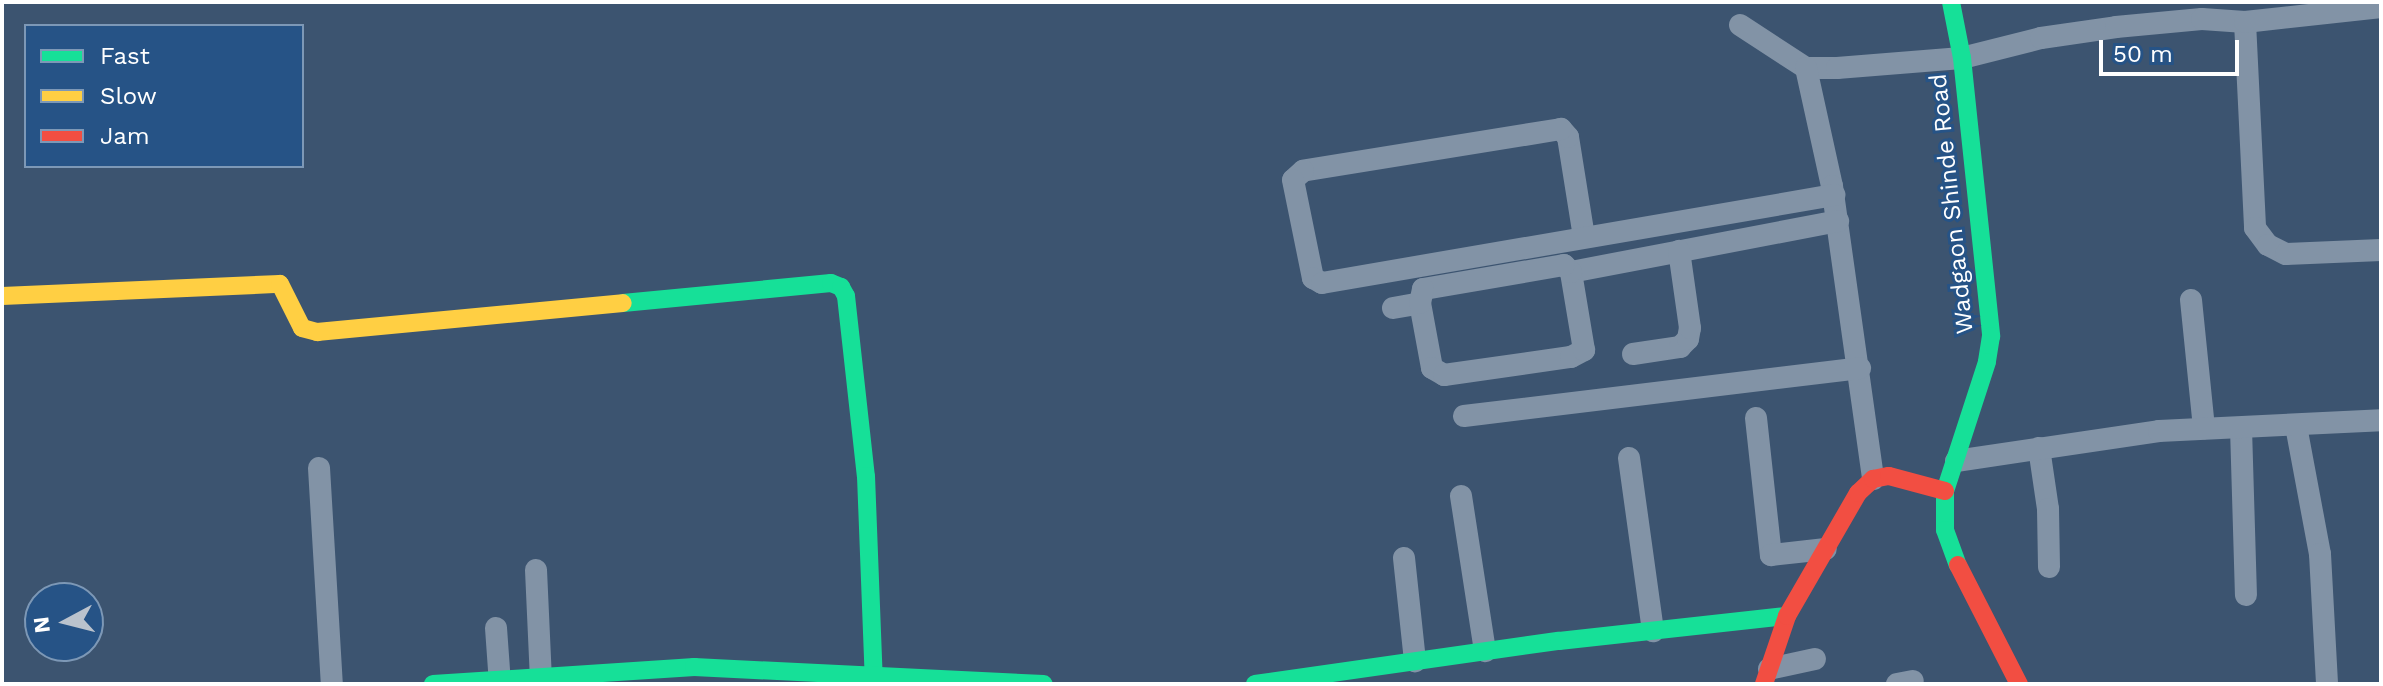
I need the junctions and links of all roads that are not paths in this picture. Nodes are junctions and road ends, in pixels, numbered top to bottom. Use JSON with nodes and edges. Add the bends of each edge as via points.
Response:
{"nodes":[{"id":1,"x":1951,"y":2,"type":"edge"},
{"id":2,"x":2326,"y":7,"type":"edge"},
{"id":3,"x":2381,"y":7,"type":"edge"},
{"id":4,"x":2183,"y":11,"type":"edge"},
{"id":5,"x":2245,"y":22,"type":"junction"},
{"id":6,"x":1740,"y":25,"type":"dead end"},
{"id":7,"x":1962,"y":58,"type":"junction"},
{"id":8,"x":1806,"y":68,"type":"junction"},
{"id":9,"x":1834,"y":195,"type":"junction"},
{"id":10,"x":1838,"y":221,"type":"junction"},
{"id":11,"x":1584,"y":237,"type":"junction"},
{"id":12,"x":2381,"y":250,"type":"edge"},
{"id":13,"x":1679,"y":251,"type":"junction"},
{"id":14,"x":1571,"y":272,"type":"junction"},
{"id":15,"x":2,"y":296,"type":"edge"},
{"id":16,"x":2191,"y":300,"type":"dead end"},
{"id":17,"x":1420,"y":303,"type":"junction"},
{"id":18,"x":1393,"y":308,"type":"dead end"},
{"id":19,"x":1633,"y":354,"type":"dead end"},
{"id":20,"x":1860,"y":368,"type":"junction"},
{"id":21,"x":1464,"y":416,"type":"dead end"},
{"id":22,"x":1756,"y":418,"type":"dead end"},
{"id":23,"x":2381,"y":420,"type":"edge"},
{"id":24,"x":2296,"y":426,"type":"junction"},
{"id":25,"x":2204,"y":428,"type":"junction"},
{"id":26,"x":2241,"y":428,"type":"junction"},
{"id":27,"x":2039,"y":448,"type":"junction"},
{"id":28,"x":1629,"y":458,"type":"dead end"},
{"id":29,"x":1956,"y":461,"type":"junction"},
{"id":30,"x":319,"y":468,"type":"dead end"},
{"id":31,"x":1873,"y":479,"type":"junction"},
{"id":32,"x":1945,"y":491,"type":"junction"},
{"id":33,"x":1461,"y":496,"type":"dead end"},
{"id":34,"x":1826,"y":549,"type":"junction"},
{"id":35,"x":1404,"y":558,"type":"dead end"},
{"id":36,"x":2049,"y":567,"type":"dead end"},
{"id":37,"x":536,"y":570,"type":"dead end"},
{"id":38,"x":2246,"y":595,"type":"dead end"},
{"id":39,"x":1787,"y":616,"type":"junction"},
{"id":40,"x":496,"y":628,"type":"dead end"},
{"id":41,"x":1653,"y":631,"type":"junction"},
{"id":42,"x":1485,"y":651,"type":"junction"},
{"id":43,"x":1815,"y":659,"type":"dead end"},
{"id":44,"x":1415,"y":661,"type":"junction"},
{"id":45,"x":1766,"y":677,"type":"edge"},
{"id":46,"x":541,"y":679,"type":"junction"},
{"id":47,"x":874,"y":679,"type":"edge"},
{"id":48,"x":500,"y":683,"type":"edge"},
{"id":49,"x":332,"y":684,"type":"edge"},
{"id":50,"x":433,"y":684,"type":"edge"},
{"id":51,"x":1044,"y":684,"type":"edge"},
{"id":52,"x":1255,"y":684,"type":"edge"},
{"id":53,"x":2019,"y":684,"type":"edge"},
{"id":54,"x":2327,"y":684,"type":"edge"}],
"edges":[{"from":1,"to":7,"type":"street","name":"Wadgaon Shinde Road"},
{"from":2,"to":3,"type":"street"},
{"from":2,"to":5,"type":"street"},
{"from":4,"to":5,"type":"street"},
{"from":4,"to":7,"type":"street"},
{"from":5,"to":12,"type":"street","via":[[2255,228],[2268,245],[2286,254]]},
{"from":6,"to":8,"type":"street"},
{"from":7,"to":8,"type":"street"},
{"from":7,"to":29,"type":"street","name":"Wadgaon Shinde Road","via":[[1991,336]]},
{"from":8,"to":9,"type":"street"},
{"from":9,"to":10,"type":"street"},
{"from":9,"to":11,"type":"street"},
{"from":10,"to":13,"type":"street"},
{"from":10,"to":20,"type":"street"},
{"from":11,"to":11,"type":"street","via":[[1568,137],[1561,129],[1303,171],[1293,180],[1313,278],[1322,283]]},
{"from":13,"to":14,"type":"street"},
{"from":13,"to":19,"type":"street","via":[[1688,339],[1680,347]]},
{"from":14,"to":17,"type":"street","via":[[1554,265],[1423,289]]},
{"from":14,"to":17,"type":"street","via":[[1584,350],[1571,357],[1437,373]]},
{"from":15,"to":47,"type":"street","via":[[280,284],[302,328],[317,332],[831,283],[841,287],[866,476]]},
{"from":16,"to":25,"type":"street"},
{"from":17,"to":18,"type":"street"},
{"from":20,"to":21,"type":"street"},
{"from":20,"to":31,"type":"street"},
{"from":22,"to":34,"type":"street","via":[[1771,555]]},
{"from":23,"to":24,"type":"street"},
{"from":24,"to":26,"type":"street"},
{"from":24,"to":54,"type":"street","via":[[2320,554]]},
{"from":25,"to":26,"type":"street"},
{"from":25,"to":27,"type":"street"},
{"from":26,"to":38,"type":"street"},
{"from":27,"to":29,"type":"street"},
{"from":27,"to":36,"type":"street"},
{"from":28,"to":41,"type":"street"},
{"from":29,"to":32,"type":"street","name":"Wadgaon Shinde Road"},
{"from":30,"to":49,"type":"street"},
{"from":31,"to":32,"type":"street","via":[[1900,478]]},
{"from":31,"to":34,"type":"street","via":[[1858,493]]},
{"from":32,"to":53,"type":"street","via":[[1945,530],[1959,569]]},
{"from":33,"to":42,"type":"street"},
{"from":34,"to":39,"type":"street"},
{"from":35,"to":44,"type":"street"},
{"from":37,"to":46,"type":"street"},
{"from":39,"to":41,"type":"street"},
{"from":39,"to":45,"type":"street"},
{"from":40,"to":48,"type":"street"},
{"from":41,"to":42,"type":"street"},
{"from":42,"to":44,"type":"street"},
{"from":43,"to":45,"type":"street"},
{"from":44,"to":52,"type":"street"},
{"from":46,"to":47,"type":"street","via":[[694,667]]},
{"from":46,"to":48,"type":"street"},
{"from":47,"to":51,"type":"street"},
{"from":48,"to":50,"type":"street"}]}
